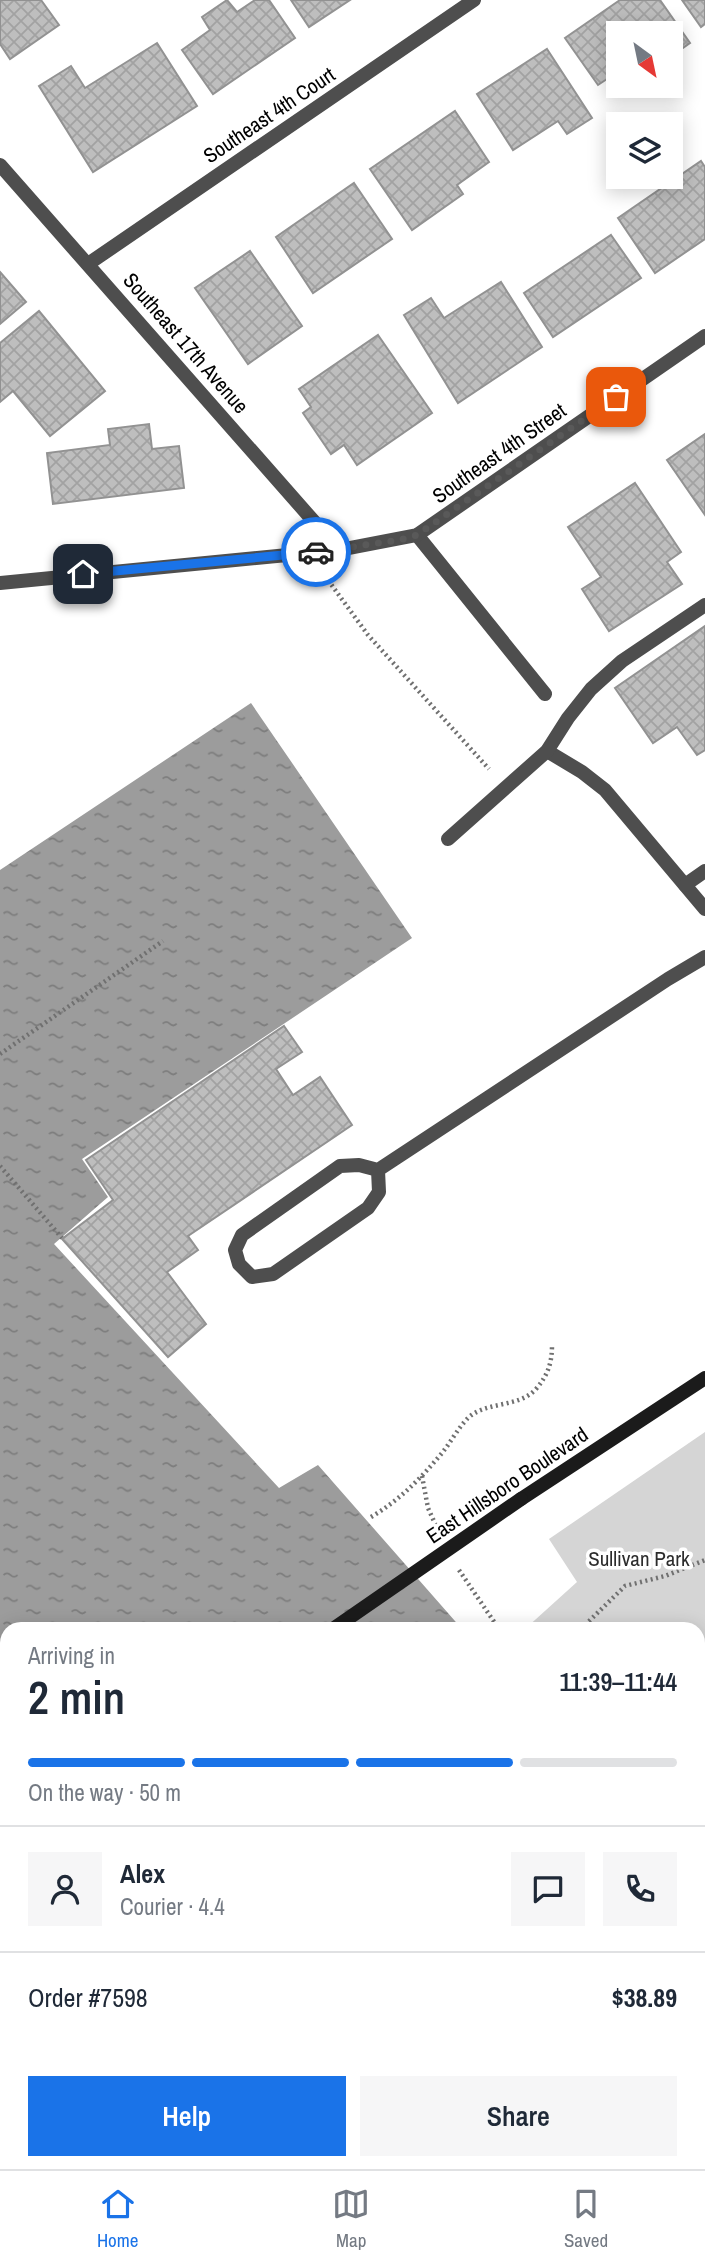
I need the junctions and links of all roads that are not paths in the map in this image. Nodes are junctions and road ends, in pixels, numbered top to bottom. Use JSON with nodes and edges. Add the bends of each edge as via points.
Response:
{"nodes":[{"id":1,"x":474,"y":0,"type":"edge"},
{"id":2,"x":0,"y":165,"type":"edge"},
{"id":3,"x":88,"y":264,"type":"junction"},
{"id":4,"x":705,"y":336,"type":"edge"},
{"id":5,"x":417,"y":535,"type":"junction"},
{"id":6,"x":339,"y":550,"type":"junction"},
{"id":7,"x":0,"y":583,"type":"edge"},
{"id":8,"x":705,"y":605,"type":"edge"},
{"id":9,"x":545,"y":694,"type":"dead end"},
{"id":10,"x":547,"y":751,"type":"junction"},
{"id":11,"x":447,"y":839,"type":"dead end"},
{"id":12,"x":705,"y":871,"type":"edge"},
{"id":13,"x":685,"y":885,"type":"junction"},
{"id":14,"x":705,"y":909,"type":"edge"},
{"id":15,"x":705,"y":957,"type":"edge"},
{"id":16,"x":378,"y":1170,"type":"junction"},
{"id":17,"x":705,"y":1378,"type":"edge"},
{"id":18,"x":343,"y":1622,"type":"edge"}],
"edges":[{"from":1,"to":3,"type":"street","name":"Southeast 4th Court"},
{"from":2,"to":3,"type":"street","name":"Southeast 17th Avenue"},
{"from":3,"to":6,"type":"street","name":"Southeast 17th Avenue"},
{"from":4,"to":5,"type":"street","name":"Southeast 4th Street"},
{"from":5,"to":6,"type":"street","name":"Southeast 4th Street"},
{"from":5,"to":9,"type":"street"},
{"from":6,"to":7,"type":"street","name":"Southeast 4th Street"},
{"from":8,"to":10,"type":"street","via":[[622,661],[591,688]]},
{"from":10,"to":11,"type":"street"},
{"from":10,"to":13,"type":"street","via":[[605,790]]},
{"from":12,"to":13,"type":"street"},
{"from":13,"to":14,"type":"street"},
{"from":15,"to":16,"type":"street"},
{"from":16,"to":16,"type":"street","via":[[340,1166],[242,1236],[235,1250],[239,1264],[252,1277],[273,1274],[368,1208],[379,1192]]},
{"from":17,"to":18,"type":"main road","name":"East Hillsboro Boulevard","bridge":true}]}
